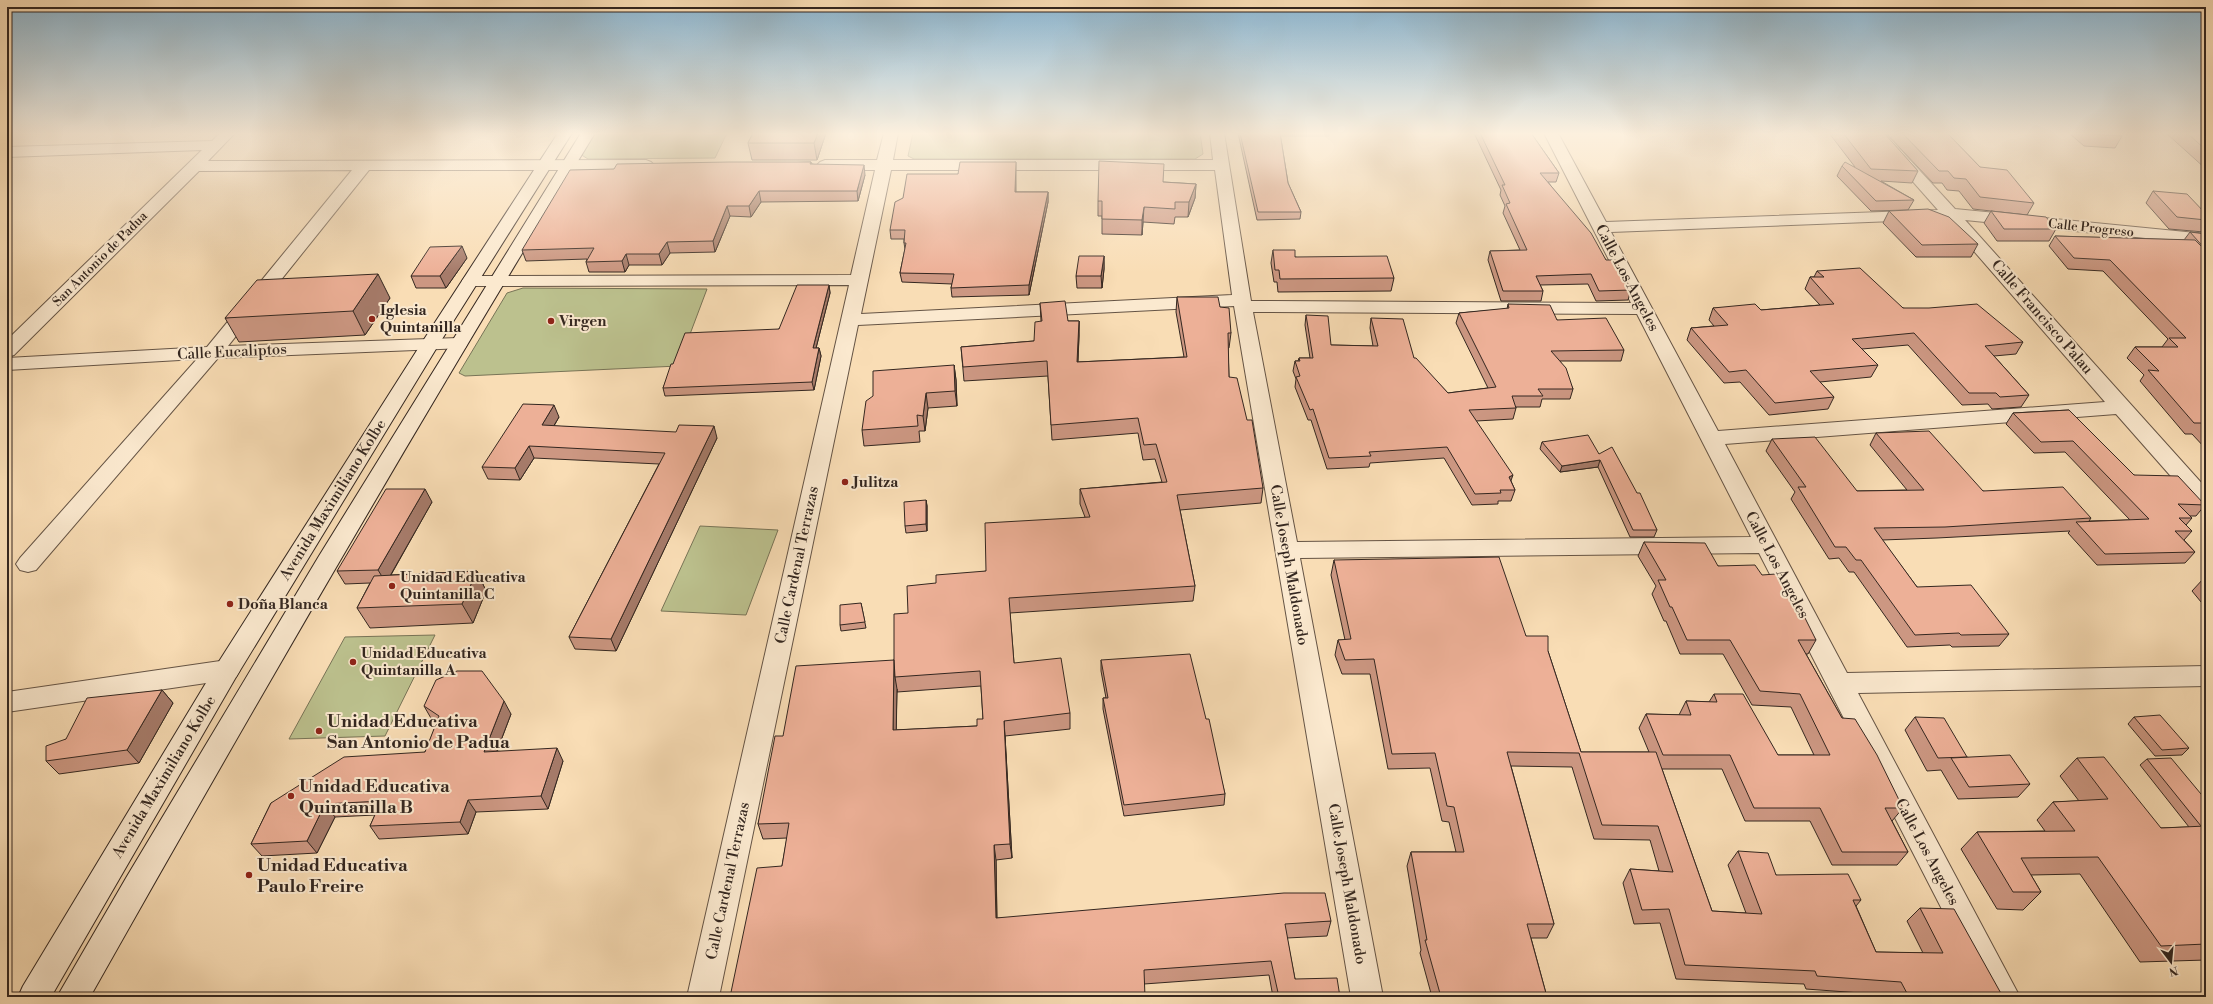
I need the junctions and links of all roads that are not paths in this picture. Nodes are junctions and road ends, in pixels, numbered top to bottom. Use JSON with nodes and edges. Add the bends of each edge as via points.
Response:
{"nodes":[{"id":1,"x":179,"y":180,"type":"edge"},
{"id":2,"x":353,"y":180,"type":"edge"},
{"id":3,"x":536,"y":180,"type":"edge"},
{"id":4,"x":559,"y":180,"type":"edge"},
{"id":5,"x":880,"y":180,"type":"edge"},
{"id":6,"x":1223,"y":180,"type":"edge"},
{"id":7,"x":1576,"y":180,"type":"edge"},
{"id":8,"x":1921,"y":180,"type":"edge"},
{"id":9,"x":1952,"y":214,"type":"junction"},
{"id":10,"x":1600,"y":227,"type":"junction"},
{"id":11,"x":2206,"y":240,"type":"edge"},
{"id":12,"x":496,"y":280,"type":"junction"},
{"id":13,"x":858,"y":280,"type":"junction"},
{"id":14,"x":472,"y":281,"type":"junction"},
{"id":15,"x":1243,"y":303,"type":"junction"},
{"id":16,"x":1643,"y":309,"type":"junction"},
{"id":17,"x":851,"y":320,"type":"junction"},
{"id":18,"x":430,"y":344,"type":"junction"},
{"id":19,"x":458,"y":344,"type":"junction"},
{"id":20,"x":7,"y":351,"type":"edge"},
{"id":21,"x":212,"y":352,"type":"junction"},
{"id":22,"x":7,"y":364,"type":"edge"},
{"id":23,"x":2119,"y":407,"type":"junction"},
{"id":24,"x":1711,"y":438,"type":"junction"},
{"id":25,"x":2206,"y":502,"type":"edge"},
{"id":26,"x":1766,"y":545,"type":"junction"},
{"id":27,"x":1286,"y":550,"type":"junction"},
{"id":28,"x":28,"y":564,"type":"dead end"},
{"id":29,"x":227,"y":670,"type":"junction"},
{"id":30,"x":2206,"y":676,"type":"edge"},
{"id":31,"x":1839,"y":683,"type":"junction"},
{"id":32,"x":7,"y":702,"type":"edge"},
{"id":33,"x":34,"y":997,"type":"edge"},
{"id":34,"x":73,"y":997,"type":"edge"},
{"id":35,"x":703,"y":997,"type":"edge"},
{"id":36,"x":1367,"y":997,"type":"edge"},
{"id":37,"x":2004,"y":997,"type":"edge"}],
"edges":[{"from":1,"to":20,"type":"street","name":"San Antonio de Padua"},
{"from":2,"to":21,"type":"street"},
{"from":3,"to":14,"type":"street","name":"Avenida Maximiliano Kolbe"},
{"from":4,"to":12,"type":"street","name":"Avenida Maximiliano Kolbe"},
{"from":5,"to":13,"type":"street","name":"Calle Cardenal Terrazas"},
{"from":6,"to":15,"type":"street","name":"Calle Joseph Maldonado"},
{"from":7,"to":10,"type":"street","name":"Calle Los Angeles"},
{"from":8,"to":9,"type":"street","name":"Calle Francisco Palau"},
{"from":9,"to":10,"type":"street","name":"Calle Progreso"},
{"from":9,"to":11,"type":"street","name":"Calle Progreso"},
{"from":9,"to":23,"type":"street","name":"Calle Francisco Palau"},
{"from":10,"to":16,"type":"street","name":"Calle Los Angeles"},
{"from":12,"to":13,"type":"street"},
{"from":12,"to":14,"type":"street"},
{"from":12,"to":19,"type":"street","name":"Avenida Maximiliano Kolbe"},
{"from":13,"to":17,"type":"street","name":"Calle Cardenal Terrazas"},
{"from":14,"to":18,"type":"street","name":"Avenida Maximiliano Kolbe"},
{"from":15,"to":16,"type":"street"},
{"from":15,"to":17,"type":"street"},
{"from":15,"to":27,"type":"street","name":"Calle Joseph Maldonado"},
{"from":16,"to":24,"type":"street","name":"Calle Los Angeles"},
{"from":17,"to":35,"type":"street","name":"Calle Cardenal Terrazas"},
{"from":18,"to":19,"type":"street","name":"Calle Eucaliptos"},
{"from":18,"to":21,"type":"street","name":"Calle Eucaliptos"},
{"from":18,"to":29,"type":"street","name":"Avenida Maximiliano Kolbe"},
{"from":19,"to":34,"type":"street","name":"Avenida Maximiliano Kolbe","via":[[263,668]]},
{"from":21,"to":22,"type":"street","name":"Calle Eucaliptos"},
{"from":21,"to":28,"type":"street"},
{"from":23,"to":24,"type":"street"},
{"from":23,"to":25,"type":"street","name":"Calle Francisco Palau"},
{"from":24,"to":26,"type":"street","name":"Calle Los Angeles"},
{"from":26,"to":27,"type":"street"},
{"from":26,"to":31,"type":"street","name":"Calle Los Angeles"},
{"from":27,"to":36,"type":"street","name":"Calle Joseph Maldonado"},
{"from":29,"to":32,"type":"street"},
{"from":29,"to":33,"type":"street","name":"Avenida Maximiliano Kolbe"},
{"from":30,"to":31,"type":"street"},
{"from":31,"to":37,"type":"street","name":"Calle Los Angeles"}]}
